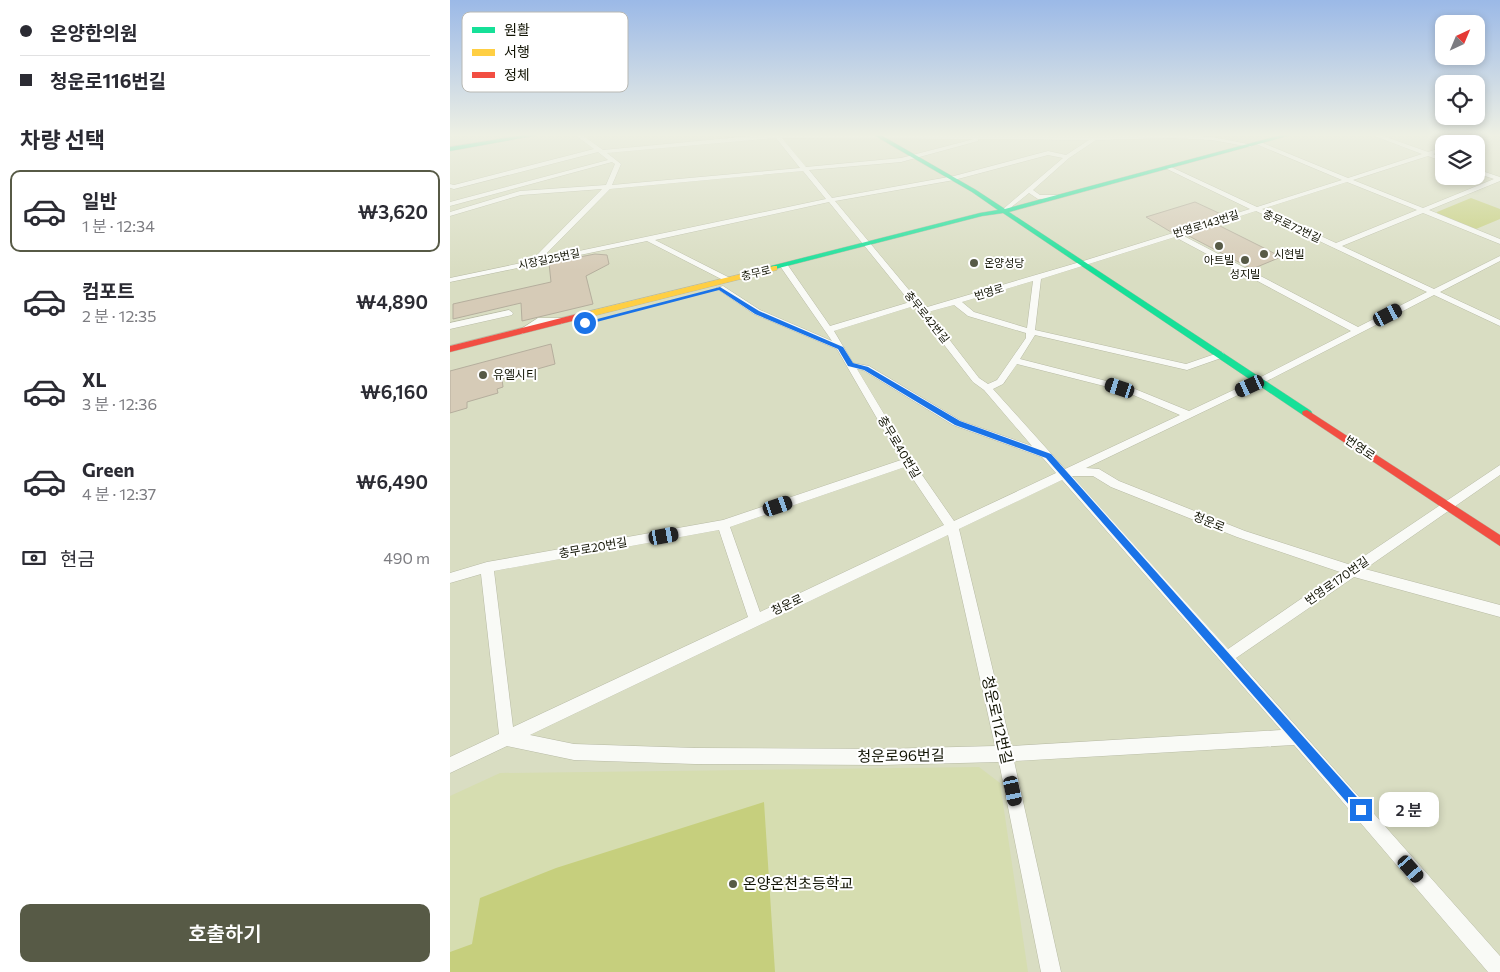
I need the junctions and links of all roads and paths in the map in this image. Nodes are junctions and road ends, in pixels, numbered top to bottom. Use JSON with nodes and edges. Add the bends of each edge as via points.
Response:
{"nodes":[{"id":1,"x":485,"y":179,"type":"edge"},
{"id":2,"x":542,"y":179,"type":"edge"},
{"id":3,"x":558,"y":179,"type":"edge"},
{"id":4,"x":611,"y":179,"type":"edge"},
{"id":5,"x":687,"y":179,"type":"edge"},
{"id":6,"x":814,"y":179,"type":"edge"},
{"id":7,"x":946,"y":179,"type":"edge"},
{"id":8,"x":956,"y":179,"type":"edge"},
{"id":9,"x":1041,"y":179,"type":"edge"},
{"id":10,"x":1121,"y":179,"type":"edge"},
{"id":11,"x":1193,"y":179,"type":"edge"},
{"id":12,"x":1500,"y":179,"type":"edge"},
{"id":13,"x":1348,"y":180,"type":"joint"},
{"id":14,"x":450,"y":186,"type":"edge"},
{"id":15,"x":608,"y":187,"type":"junction"},
{"id":16,"x":1029,"y":190,"type":"junction"},
{"id":17,"x":563,"y":191,"type":"junction"},
{"id":18,"x":1056,"y":197,"type":"junction"},
{"id":19,"x":831,"y":200,"type":"junction"},
{"id":20,"x":450,"y":204,"type":"edge"},
{"id":21,"x":1255,"y":209,"type":"junction"},
{"id":22,"x":1004,"y":211,"type":"junction"},
{"id":23,"x":1425,"y":211,"type":"junction"},
{"id":24,"x":450,"y":214,"type":"edge"},
{"id":25,"x":1175,"y":234,"type":"junction"},
{"id":26,"x":648,"y":238,"type":"junction"},
{"id":27,"x":1500,"y":242,"type":"edge"},
{"id":28,"x":1336,"y":246,"type":"junction"},
{"id":29,"x":868,"y":247,"type":"junction"},
{"id":30,"x":1498,"y":262,"type":"edge"},
{"id":31,"x":533,"y":263,"type":"junction"},
{"id":32,"x":1083,"y":264,"type":"junction"},
{"id":33,"x":785,"y":269,"type":"junction"},
{"id":34,"x":1038,"y":277,"type":"junction"},
{"id":35,"x":450,"y":280,"type":"edge"},
{"id":36,"x":723,"y":284,"type":"junction"},
{"id":37,"x":1434,"y":292,"type":"junction"},
{"id":38,"x":956,"y":302,"type":"junction"},
{"id":39,"x":916,"y":303,"type":"junction"},
{"id":40,"x":924,"y":311,"type":"junction"},
{"id":41,"x":509,"y":312,"type":"dead end"},
{"id":42,"x":1500,"y":323,"type":"edge"},
{"id":43,"x":450,"y":326,"type":"edge"},
{"id":44,"x":828,"y":330,"type":"junction"},
{"id":45,"x":1358,"y":331,"type":"junction"},
{"id":46,"x":1032,"y":332,"type":"junction"},
{"id":47,"x":841,"y":348,"type":"junction"},
{"id":48,"x":450,"y":349,"type":"edge"},
{"id":49,"x":1221,"y":354,"type":"junction"},
{"id":50,"x":450,"y":357,"type":"edge"},
{"id":51,"x":1015,"y":361,"type":"junction"},
{"id":52,"x":851,"y":365,"type":"junction"},
{"id":53,"x":1260,"y":381,"type":"junction"},
{"id":54,"x":987,"y":388,"type":"junction"},
{"id":55,"x":1189,"y":415,"type":"junction"},
{"id":56,"x":1048,"y":456,"type":"junction"},
{"id":57,"x":906,"y":462,"type":"junction"},
{"id":58,"x":1500,"y":469,"type":"edge"},
{"id":59,"x":1065,"y":473,"type":"junction"},
{"id":60,"x":1447,"y":506,"type":"junction"},
{"id":61,"x":723,"y":525,"type":"junction"},
{"id":62,"x":952,"y":527,"type":"junction"},
{"id":63,"x":1500,"y":541,"type":"edge"},
{"id":64,"x":487,"y":567,"type":"junction"},
{"id":65,"x":1353,"y":570,"type":"junction"},
{"id":66,"x":450,"y":578,"type":"edge"},
{"id":67,"x":1500,"y":611,"type":"edge"},
{"id":68,"x":756,"y":620,"type":"junction"},
{"id":69,"x":1227,"y":657,"type":"junction"},
{"id":70,"x":1297,"y":737,"type":"junction"},
{"id":71,"x":507,"y":738,"type":"junction"},
{"id":72,"x":1005,"y":754,"type":"junction"},
{"id":73,"x":450,"y":765,"type":"edge"},
{"id":74,"x":1051,"y":972,"type":"edge"},
{"id":75,"x":1500,"y":972,"type":"edge"}],
"edges":[{"from":1,"to":14,"type":"street"},
{"from":2,"to":20,"type":"street"},
{"from":3,"to":17,"type":"street","via":[[563,184]]},
{"from":4,"to":15,"type":"street"},
{"from":5,"to":15,"type":"street"},
{"from":6,"to":19,"type":"street","name":"충무로42번길"},
{"from":7,"to":19,"type":"street","name":"시장길25번길"},
{"from":8,"to":22,"type":"main road","name":"번영로"},
{"from":9,"to":16,"type":"street"},
{"from":10,"to":18,"type":"main road","name":"충무로"},
{"from":11,"to":21,"type":"street","name":"충무로72번길"},
{"from":12,"to":23,"type":"street","name":"충무로72번길"},
{"from":13,"to":21,"type":"street","name":"번영로143번길"},
{"from":13,"to":23,"type":"street"},
{"from":15,"to":17,"type":"street"},
{"from":15,"to":31,"type":"street"},
{"from":16,"to":18,"type":"street","via":[[1038,197]]},
{"from":16,"to":22,"type":"street"},
{"from":17,"to":24,"type":"street","via":[[520,193]]},
{"from":18,"to":22,"type":"main road","name":"충무로"},
{"from":19,"to":26,"type":"street","name":"시장길25번길"},
{"from":19,"to":29,"type":"street","name":"충무로42번길"},
{"from":21,"to":25,"type":"street","name":"번영로143번길"},
{"from":21,"to":28,"type":"street","name":"충무로72번길"},
{"from":22,"to":29,"type":"main road","name":"충무로","via":[[982,214]]},
{"from":22,"to":32,"type":"main road","name":"번영로"},
{"from":23,"to":27,"type":"street"},
{"from":23,"to":28,"type":"street","name":"충무로72번길"},
{"from":25,"to":32,"type":"street","name":"번영로143번길"},
{"from":25,"to":45,"type":"street"},
{"from":26,"to":31,"type":"street","name":"시장길25번길"},
{"from":26,"to":36,"type":"street"},
{"from":28,"to":37,"type":"street","name":"충무로72번길"},
{"from":29,"to":33,"type":"main road","name":"충무로"},
{"from":29,"to":39,"type":"street","name":"충무로42번길"},
{"from":30,"to":37,"type":"street","name":"청운로"},
{"from":31,"to":35,"type":"street","name":"시장길25번길"},
{"from":32,"to":34,"type":"street","name":"번영로"},
{"from":32,"to":49,"type":"main road","name":"번영로"},
{"from":33,"to":36,"type":"main road","name":"충무로"},
{"from":33,"to":44,"type":"street","name":"충무로40번길"},
{"from":34,"to":38,"type":"street","name":"번영로"},
{"from":34,"to":46,"type":"street"},
{"from":36,"to":47,"type":"street","name":"충무로","via":[[757,312]]},
{"from":36,"to":48,"type":"main road","name":"충무로"},
{"from":36,"to":50,"type":"main road","name":"충무로"},
{"from":37,"to":42,"type":"street","name":"충무로72번길"},
{"from":37,"to":45,"type":"street","name":"청운로"},
{"from":38,"to":40,"type":"street","name":"번영로"},
{"from":38,"to":46,"type":"street","via":[[971,314]]},
{"from":39,"to":40,"type":"street","name":"충무로42번길"},
{"from":39,"to":44,"type":"street"},
{"from":40,"to":54,"type":"street","name":"충무로42번길","via":[[976,380]]},
{"from":41,"to":43,"type":"street"},
{"from":44,"to":47,"type":"street","name":"충무로40번길"},
{"from":45,"to":53,"type":"street","name":"청운로"},
{"from":46,"to":49,"type":"street","via":[[1187,367]]},
{"from":46,"to":51,"type":"street"},
{"from":47,"to":52,"type":"street","name":"충무로40번길"},
{"from":49,"to":53,"type":"main road","name":"번영로"},
{"from":51,"to":54,"type":"street","via":[[1000,382]]},
{"from":51,"to":55,"type":"street","via":[[1102,382],[1174,406]]},
{"from":52,"to":56,"type":"street","via":[[866,368],[958,423]]},
{"from":52,"to":57,"type":"street","name":"충무로40번길"},
{"from":53,"to":55,"type":"street","name":"청운로"},
{"from":53,"to":60,"type":"main road","name":"번영로"},
{"from":54,"to":56,"type":"street","name":"충무로42번길"},
{"from":55,"to":59,"type":"street","name":"청운로"},
{"from":56,"to":59,"type":"street","name":"충무로42번길"},
{"from":57,"to":61,"type":"street","name":"충무로20번길"},
{"from":57,"to":62,"type":"street","name":"충무로40번길"},
{"from":58,"to":60,"type":"street","name":"번영로170번길"},
{"from":59,"to":62,"type":"street","name":"청운로"},
{"from":59,"to":65,"type":"street","name":"청운로","via":[[1094,472],[1115,484],[1241,534]]},
{"from":59,"to":69,"type":"street","name":"충무로42번길"},
{"from":60,"to":63,"type":"main road","name":"번영로"},
{"from":60,"to":65,"type":"street","name":"번영로170번길"},
{"from":61,"to":64,"type":"street","name":"충무로20번길"},
{"from":61,"to":68,"type":"street"},
{"from":62,"to":68,"type":"street","name":"청운로"},
{"from":62,"to":72,"type":"street","name":"청운로112번길"},
{"from":64,"to":66,"type":"street","name":"충무로20번길"},
{"from":64,"to":71,"type":"street"},
{"from":65,"to":67,"type":"street"},
{"from":65,"to":69,"type":"street","name":"번영로170번길"},
{"from":68,"to":71,"type":"street","name":"청운로"},
{"from":69,"to":70,"type":"street","name":"충무로42번길"},
{"from":70,"to":72,"type":"street","name":"청운로96번길"},
{"from":70,"to":75,"type":"street","name":"충무로42번길"},
{"from":71,"to":72,"type":"street","name":"청운로96번길","via":[[574,752],[658,755],[880,758]]},
{"from":71,"to":73,"type":"street","name":"청운로"},
{"from":72,"to":74,"type":"street","name":"청운로112번길"}]}
